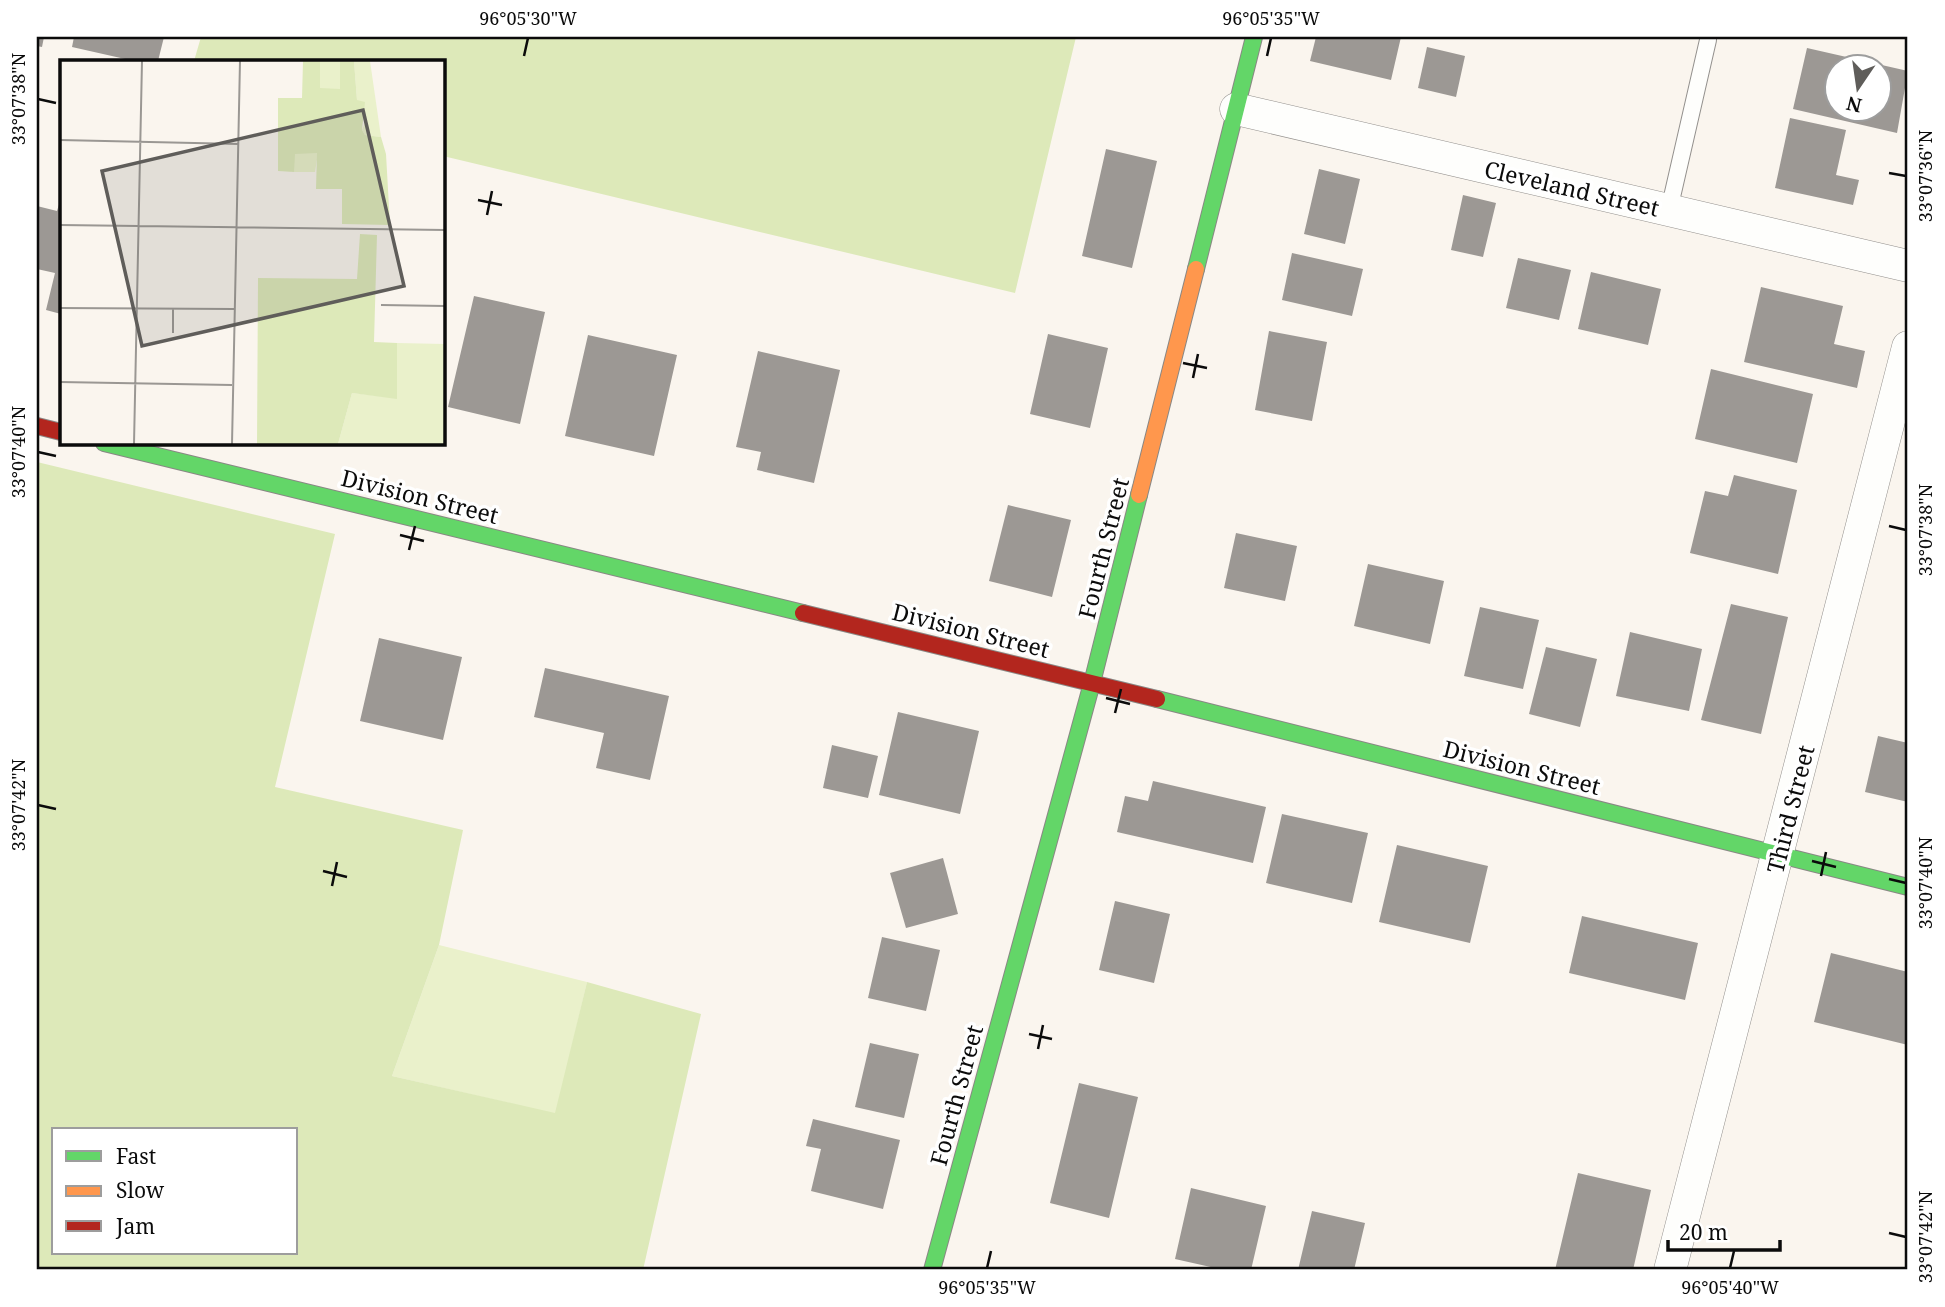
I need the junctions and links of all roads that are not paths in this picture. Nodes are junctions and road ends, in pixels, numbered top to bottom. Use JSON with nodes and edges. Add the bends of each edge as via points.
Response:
{"nodes":[{"id":1,"x":1254,"y":37,"type":"edge"},
{"id":2,"x":1708,"y":40,"type":"dead end"},
{"id":3,"x":1236,"y":109,"type":"junction"},
{"id":4,"x":1669,"y":210,"type":"junction"},
{"id":5,"x":1908,"y":266,"type":"edge"},
{"id":6,"x":1908,"y":347,"type":"edge"},
{"id":7,"x":37,"y":426,"type":"edge"},
{"id":8,"x":60,"y":432,"type":"edge"},
{"id":9,"x":108,"y":444,"type":"edge"},
{"id":10,"x":1092,"y":683,"type":"junction"},
{"id":11,"x":1778,"y":854,"type":"junction"},
{"id":12,"x":1908,"y":887,"type":"edge"},
{"id":13,"x":934,"y":1270,"type":"edge"},
{"id":14,"x":1670,"y":1270,"type":"edge"}],
"edges":[{"from":1,"to":3,"type":"street","name":"Fourth Street"},
{"from":2,"to":4,"type":"lane"},
{"from":3,"to":4,"type":"street","name":"Cleveland Street"},
{"from":3,"to":10,"type":"street","name":"Fourth Street"},
{"from":4,"to":5,"type":"street","name":"Cleveland Street"},
{"from":6,"to":11,"type":"street","name":"Third Street"},
{"from":7,"to":8,"type":"street"},
{"from":9,"to":10,"type":"street","name":"Division Street"},
{"from":10,"to":11,"type":"street","name":"Division Street"},
{"from":10,"to":13,"type":"street","name":"Fourth Street"},
{"from":11,"to":12,"type":"street","name":"Division Street"},
{"from":11,"to":14,"type":"street","name":"Third Street"}]}
